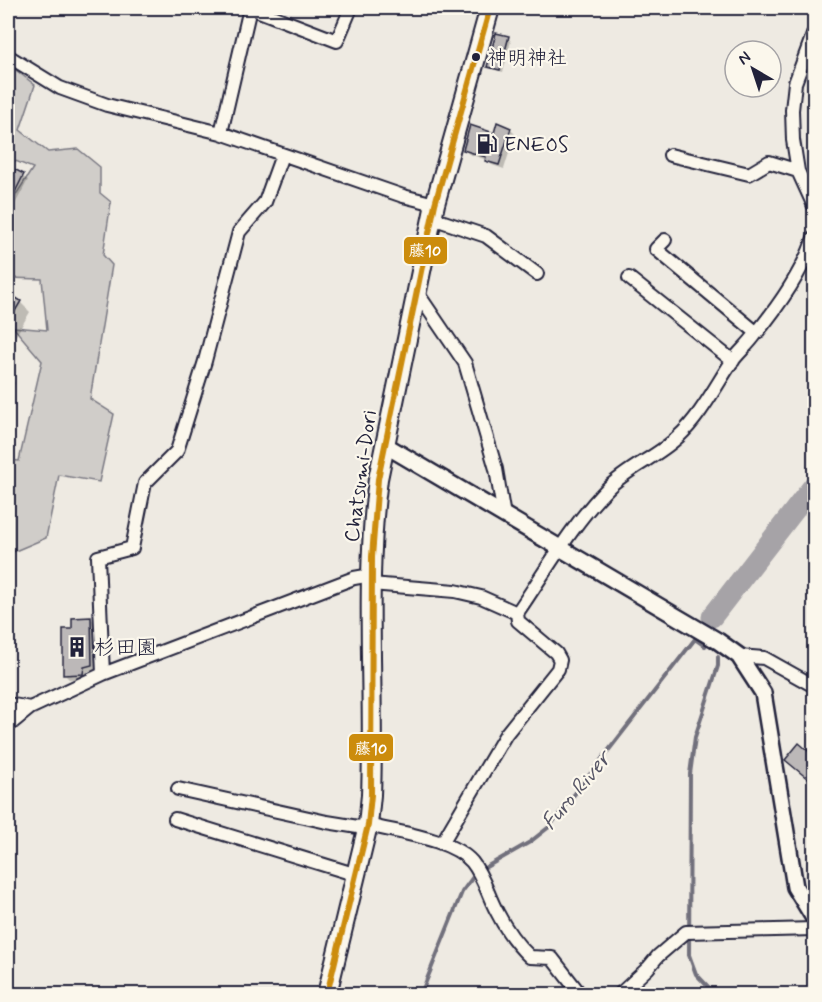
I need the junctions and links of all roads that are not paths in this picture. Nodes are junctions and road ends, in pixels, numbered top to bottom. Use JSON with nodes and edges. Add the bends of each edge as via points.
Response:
{"nodes":[{"id":1,"x":250,"y":8,"type":"edge"},
{"id":2,"x":351,"y":8,"type":"edge"},
{"id":3,"x":490,"y":8,"type":"edge"},
{"id":4,"x":814,"y":32,"type":"edge"},
{"id":5,"x":8,"y":56,"type":"edge"},
{"id":6,"x":221,"y":133,"type":"junction"},
{"id":7,"x":282,"y":155,"type":"junction"},
{"id":8,"x":670,"y":155,"type":"dead end"},
{"id":9,"x":798,"y":171,"type":"junction"},
{"id":10,"x":814,"y":206,"type":"edge"},
{"id":11,"x":433,"y":211,"type":"junction"},
{"id":12,"x":814,"y":238,"type":"edge"},
{"id":13,"x":665,"y":240,"type":"dead end"},
{"id":14,"x":537,"y":274,"type":"dead end"},
{"id":15,"x":629,"y":278,"type":"dead end"},
{"id":16,"x":416,"y":291,"type":"junction"},
{"id":17,"x":758,"y":333,"type":"junction"},
{"id":18,"x":733,"y":361,"type":"junction"},
{"id":19,"x":385,"y":445,"type":"junction"},
{"id":20,"x":504,"y":516,"type":"junction"},
{"id":21,"x":560,"y":549,"type":"junction"},
{"id":22,"x":371,"y":579,"type":"junction"},
{"id":23,"x":517,"y":613,"type":"junction"},
{"id":24,"x":739,"y":656,"type":"junction"},
{"id":25,"x":103,"y":674,"type":"junction"},
{"id":26,"x":814,"y":686,"type":"edge"},
{"id":27,"x":8,"y":704,"type":"edge"},
{"id":28,"x":30,"y":708,"type":"junction"},
{"id":29,"x":8,"y":726,"type":"edge"},
{"id":30,"x":178,"y":789,"type":"dead end"},
{"id":31,"x":175,"y":819,"type":"dead end"},
{"id":32,"x":368,"y":825,"type":"junction"},
{"id":33,"x":442,"y":843,"type":"junction"},
{"id":34,"x":357,"y":875,"type":"junction"},
{"id":35,"x":814,"y":918,"type":"edge"},
{"id":36,"x":814,"y":929,"type":"edge"},
{"id":37,"x":327,"y":994,"type":"edge"},
{"id":38,"x":580,"y":994,"type":"edge"},
{"id":39,"x":620,"y":994,"type":"edge"}],
"edges":[{"from":1,"to":2,"type":"street","via":[[336,41]]},
{"from":1,"to":6,"type":"street"},
{"from":3,"to":11,"type":"main road","name":"Chatsumi-Dori"},
{"from":4,"to":9,"type":"street","via":[[795,83],[793,140]]},
{"from":5,"to":6,"type":"street","via":[[60,88],[107,105]]},
{"from":6,"to":7,"type":"street"},
{"from":7,"to":11,"type":"street","via":[[404,196]]},
{"from":7,"to":25,"type":"street","via":[[265,202],[239,232],[177,451],[145,483],[132,548],[98,557]]},
{"from":8,"to":9,"type":"street","via":[[748,174],[770,162]]},
{"from":9,"to":10,"type":"street"},
{"from":11,"to":14,"type":"street","via":[[486,236]]},
{"from":11,"to":16,"type":"main road","name":"Chatsumi-Dori"},
{"from":12,"to":17,"type":"street","via":[[810,252]]},
{"from":13,"to":17,"type":"street","via":[[656,249]]},
{"from":15,"to":18,"type":"street"},
{"from":16,"to":19,"type":"main road","name":"Chatsumi-Dori"},
{"from":16,"to":20,"type":"street","via":[[465,363],[496,469]]},
{"from":17,"to":18,"type":"street"},
{"from":18,"to":21,"type":"street","via":[[680,436],[609,487]]},
{"from":19,"to":20,"type":"street"},
{"from":19,"to":22,"type":"main road","name":"Chatsumi-Dori","via":[[374,507]]},
{"from":20,"to":21,"type":"street"},
{"from":21,"to":23,"type":"street"},
{"from":21,"to":24,"type":"street"},
{"from":22,"to":23,"type":"street","via":[[456,591]]},
{"from":22,"to":25,"type":"street","via":[[354,578]]},
{"from":22,"to":32,"type":"main road","name":"Chatsumi-Dori","via":[[372,765]]},
{"from":23,"to":33,"type":"street","via":[[518,621],[559,656],[560,665],[506,734]]},
{"from":24,"to":26,"type":"street","via":[[764,658]]},
{"from":24,"to":35,"type":"street","via":[[763,693],[795,886]]},
{"from":25,"to":28,"type":"street"},
{"from":27,"to":28,"type":"street"},
{"from":28,"to":29,"type":"street"},
{"from":30,"to":32,"type":"street","via":[[327,822]]},
{"from":31,"to":34,"type":"street"},
{"from":32,"to":33,"type":"street"},
{"from":32,"to":34,"type":"main road","name":"Chatsumi-Dori"},
{"from":33,"to":38,"type":"street","via":[[471,861],[521,949],[530,957],[552,958]]},
{"from":34,"to":37,"type":"main road","name":"Chatsumi-Dori"},
{"from":36,"to":39,"type":"street","via":[[690,932],[658,956]]}]}
